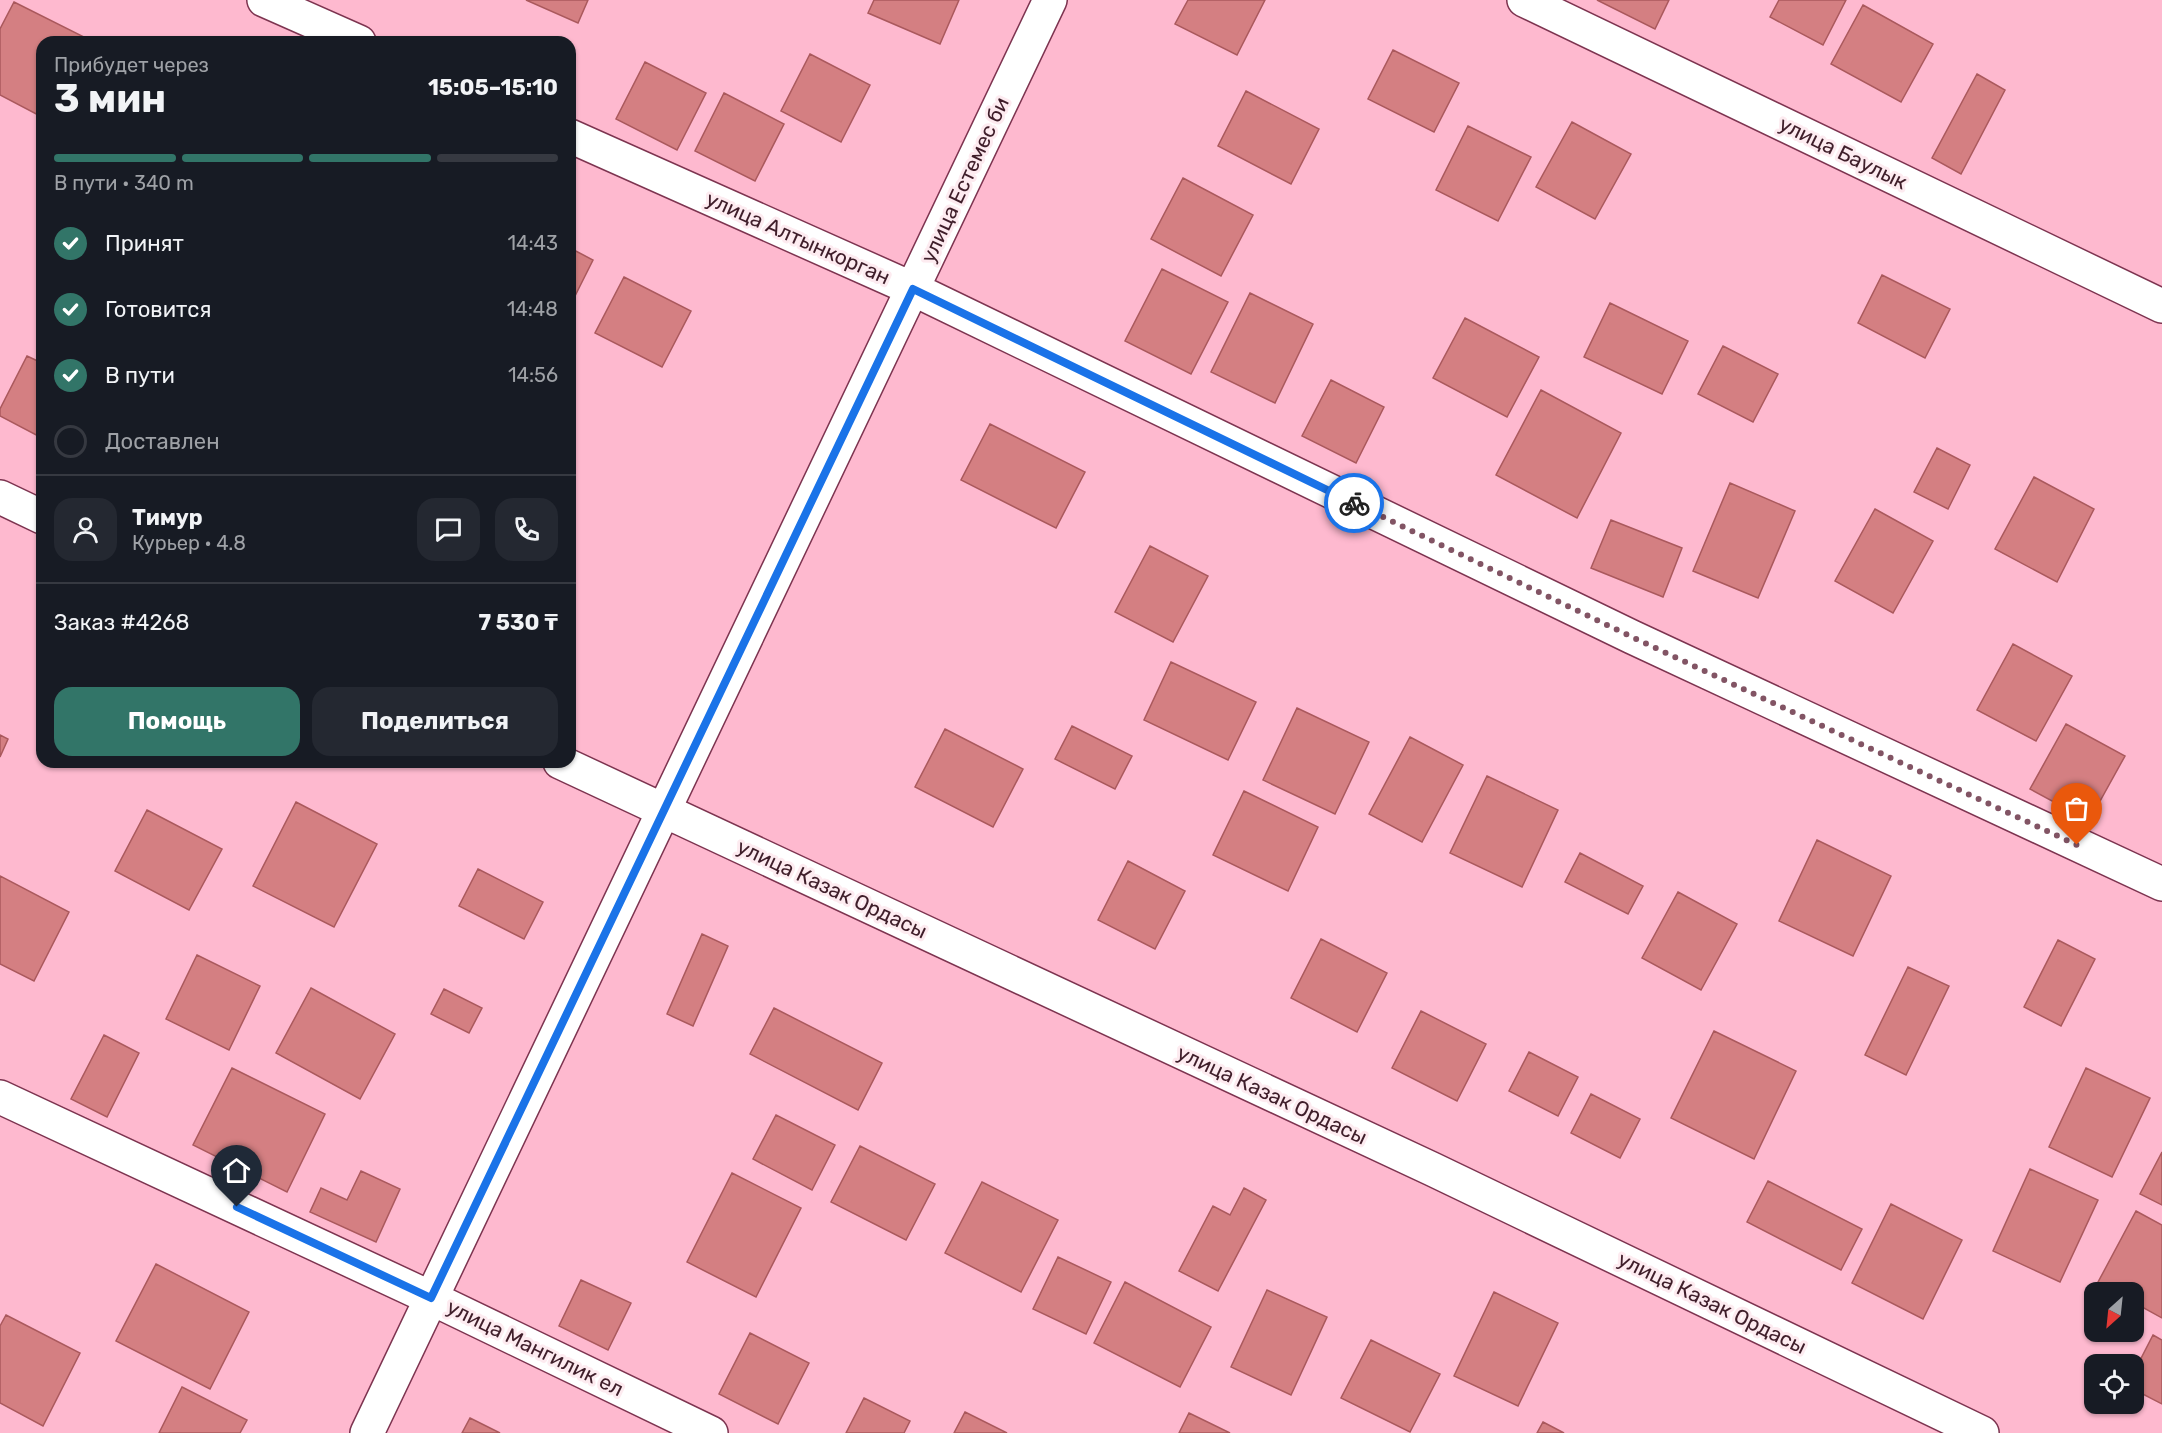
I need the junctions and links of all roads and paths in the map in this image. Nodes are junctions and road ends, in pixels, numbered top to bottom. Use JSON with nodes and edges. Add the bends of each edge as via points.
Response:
{"nodes":[{"id":1,"x":264,"y":0,"type":"edge"},
{"id":2,"x":1050,"y":0,"type":"edge"},
{"id":3,"x":1524,"y":0,"type":"edge"},
{"id":4,"x":345,"y":36,"type":"edge"},
{"id":5,"x":576,"y":139,"type":"edge"},
{"id":6,"x":913,"y":289,"type":"junction"},
{"id":7,"x":2162,"y":306,"type":"edge"},
{"id":8,"x":0,"y":497,"type":"edge"},
{"id":9,"x":36,"y":514,"type":"edge"},
{"id":10,"x":573,"y":768,"type":"edge"},
{"id":11,"x":665,"y":812,"type":"junction"},
{"id":12,"x":2162,"y":884,"type":"edge"},
{"id":13,"x":0,"y":1097,"type":"edge"},
{"id":14,"x":431,"y":1298,"type":"junction"},
{"id":15,"x":367,"y":1433,"type":"edge"},
{"id":16,"x":711,"y":1433,"type":"edge"},
{"id":17,"x":1982,"y":1433,"type":"edge"}],
"edges":[{"from":1,"to":4,"type":"street"},
{"from":2,"to":6,"type":"street","name":"улица Естемес би"},
{"from":3,"to":7,"type":"street","name":"улица Баулык"},
{"from":5,"to":6,"type":"street","name":"улица Алтынкорган"},
{"from":6,"to":11,"type":"street","name":"улица Естемес би"},
{"from":6,"to":12,"type":"street","name":"улица Алтынкорган","via":[[1632,637]]},
{"from":8,"to":9,"type":"street"},
{"from":10,"to":11,"type":"street","name":"улица Казак Ордасы"},
{"from":11,"to":14,"type":"street","name":"улица Естемес би"},
{"from":11,"to":17,"type":"street","name":"улица Казак Ордасы","via":[[1421,1164]]},
{"from":13,"to":14,"type":"street","name":"улица Мангилик ел"},
{"from":14,"to":15,"type":"street","name":"улица Естемес би"},
{"from":14,"to":16,"type":"street","name":"улица Мангилик ел"}]}
